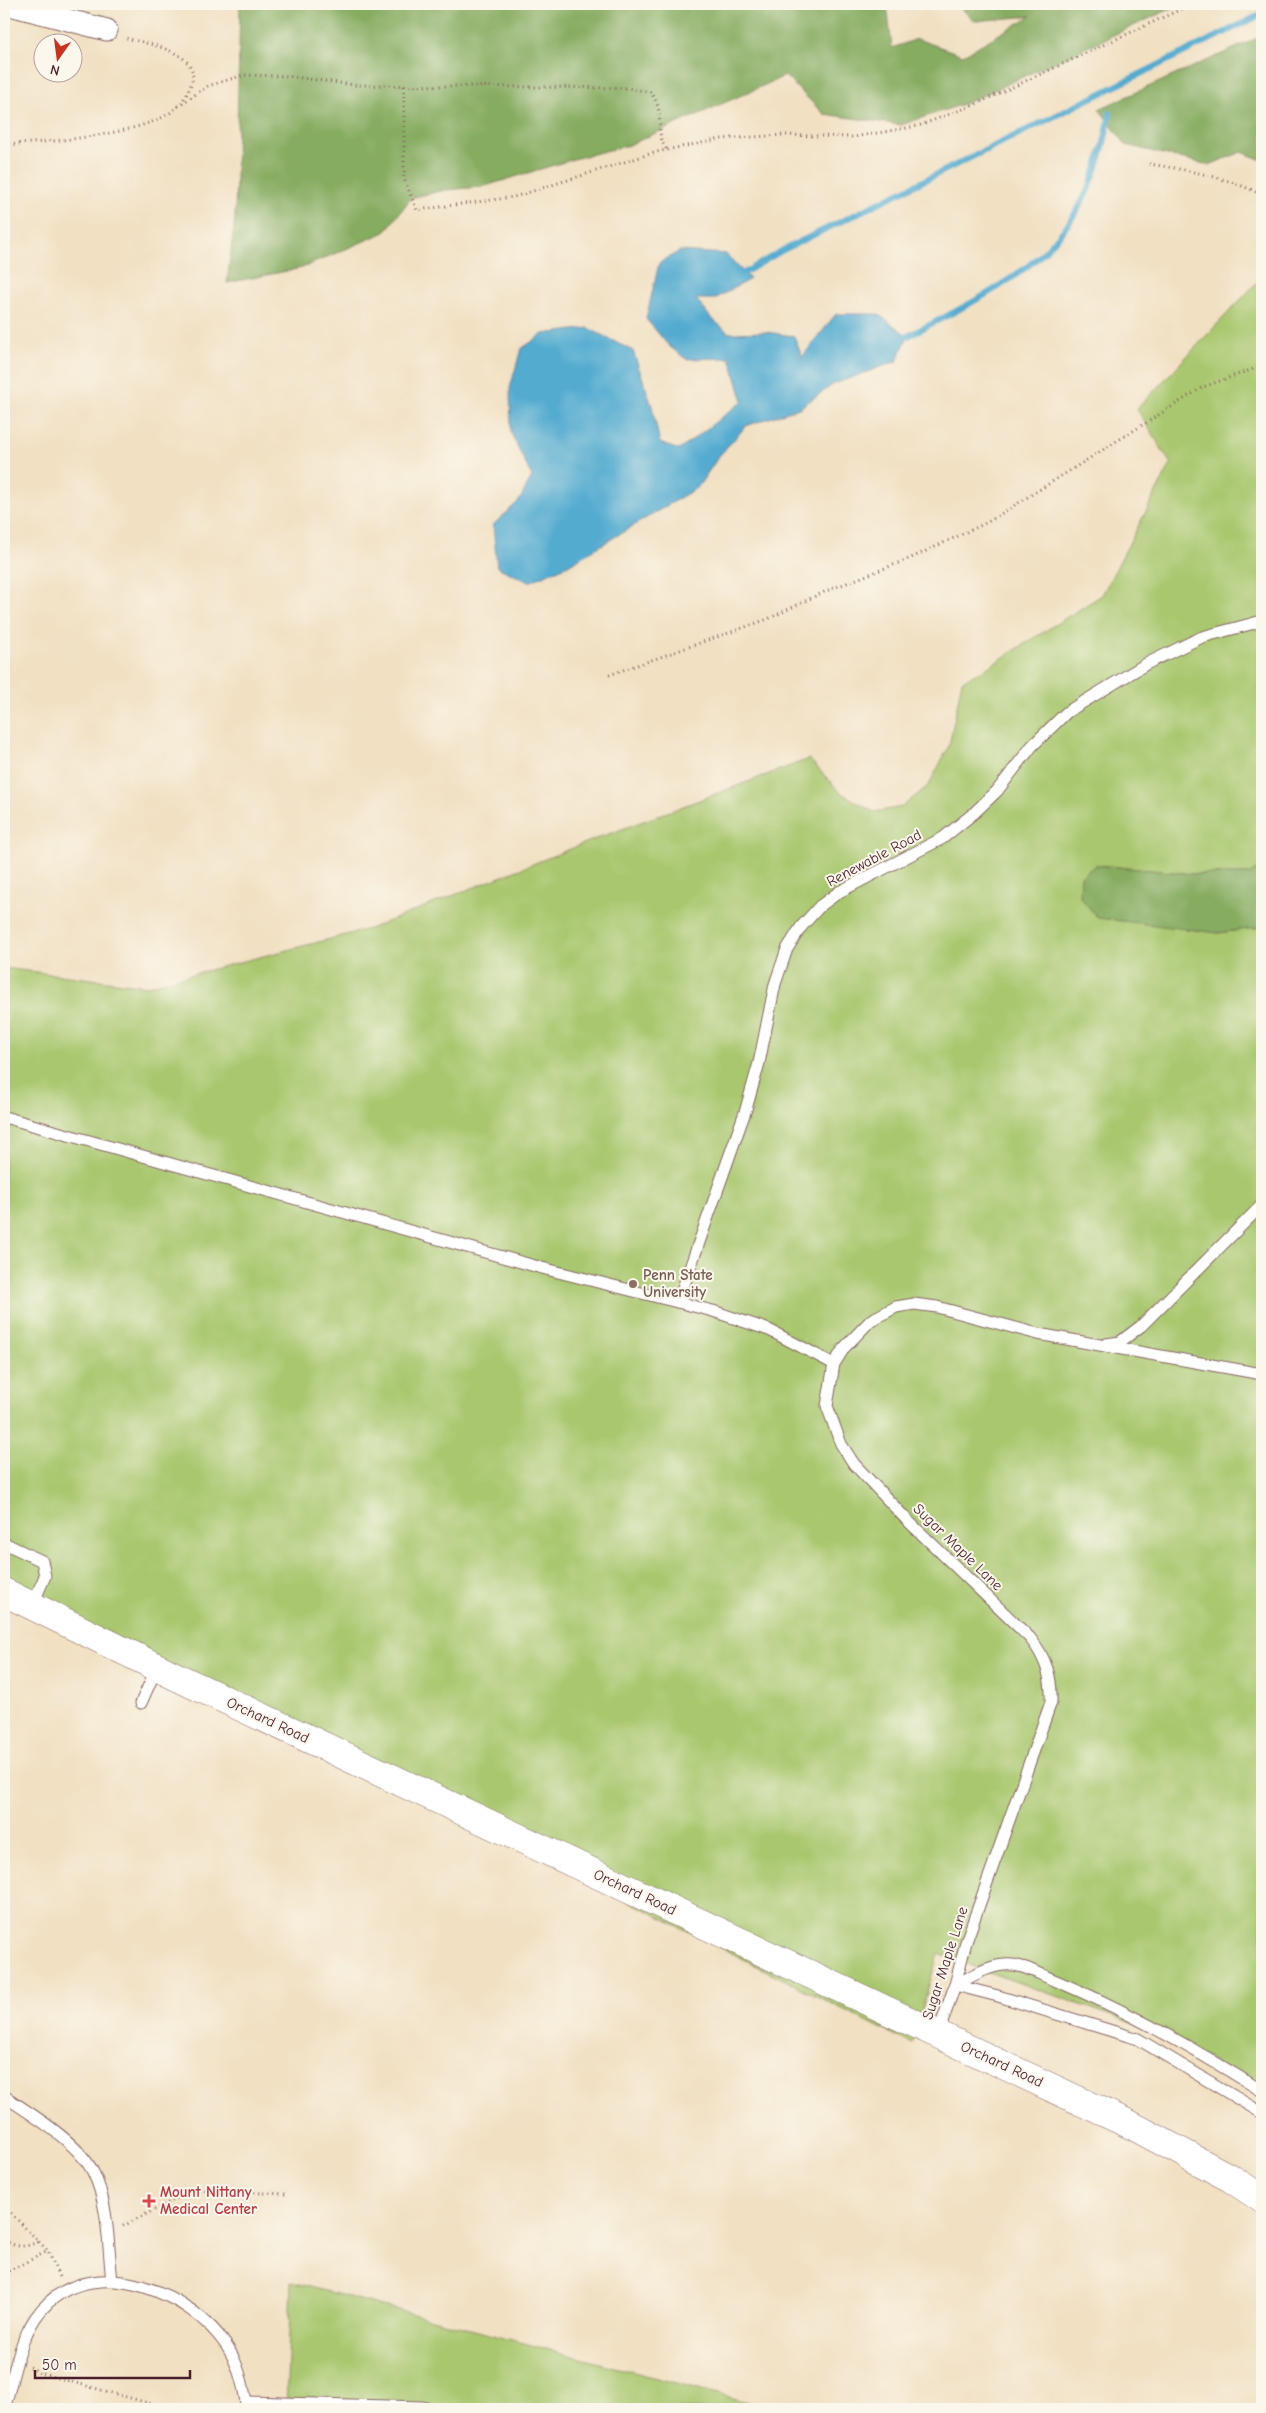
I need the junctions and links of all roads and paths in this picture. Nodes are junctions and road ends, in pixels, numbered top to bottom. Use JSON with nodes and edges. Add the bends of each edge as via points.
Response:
{"nodes":[{"id":1,"x":6,"y":4,"type":"edge"},
{"id":2,"x":1192,"y":4,"type":"edge"},
{"id":3,"x":107,"y":30,"type":"joint"},
{"id":4,"x":404,"y":86,"type":"junction"},
{"id":5,"x":178,"y":106,"type":"junction"},
{"id":6,"x":4,"y":145,"type":"edge"},
{"id":7,"x":667,"y":150,"type":"junction"},
{"id":8,"x":1148,"y":164,"type":"dead end"},
{"id":9,"x":1262,"y":195,"type":"edge"},
{"id":10,"x":1262,"y":366,"type":"edge"},
{"id":11,"x":1262,"y":621,"type":"edge"},
{"id":12,"x":609,"y":675,"type":"dead end"},
{"id":13,"x":4,"y":1117,"type":"edge"},
{"id":14,"x":1262,"y":1205,"type":"edge"},
{"id":15,"x":678,"y":1302,"type":"junction"},
{"id":16,"x":1099,"y":1346,"type":"junction"},
{"id":17,"x":834,"y":1364,"type":"junction"},
{"id":18,"x":1262,"y":1374,"type":"edge"},
{"id":19,"x":4,"y":1543,"type":"edge"},
{"id":20,"x":4,"y":1592,"type":"edge"},
{"id":21,"x":32,"y":1606,"type":"junction"},
{"id":22,"x":157,"y":1667,"type":"junction"},
{"id":23,"x":141,"y":1703,"type":"dead end"},
{"id":24,"x":955,"y":1986,"type":"junction"},
{"id":25,"x":938,"y":2034,"type":"junction"},
{"id":26,"x":1262,"y":2091,"type":"edge"},
{"id":27,"x":4,"y":2096,"type":"edge"},
{"id":28,"x":1262,"y":2113,"type":"edge"},
{"id":29,"x":286,"y":2194,"type":"dead end"},
{"id":30,"x":1262,"y":2199,"type":"edge"},
{"id":31,"x":4,"y":2206,"type":"edge"},
{"id":32,"x":118,"y":2229,"type":"dead end"},
{"id":33,"x":4,"y":2240,"type":"edge"},
{"id":34,"x":39,"y":2241,"type":"junction"},
{"id":35,"x":48,"y":2251,"type":"junction"},
{"id":36,"x":4,"y":2273,"type":"edge"},
{"id":37,"x":59,"y":2277,"type":"dead end"},
{"id":38,"x":112,"y":2281,"type":"junction"},
{"id":39,"x":30,"y":2367,"type":"dead end"},
{"id":40,"x":246,"y":2406,"type":"edge"},
{"id":41,"x":4,"y":2409,"type":"edge"},
{"id":42,"x":170,"y":2409,"type":"edge"},
{"id":43,"x":428,"y":2409,"type":"edge"}],
"edges":[{"from":1,"to":3,"type":"street"},
{"from":2,"to":7,"type":"path","via":[[974,105],[918,126],[854,137],[784,135],[721,139]]},
{"from":3,"to":5,"type":"path","via":[[174,52],[189,63],[194,77],[187,97]]},
{"from":4,"to":5,"type":"path","via":[[244,75],[208,86]]},
{"from":4,"to":7,"type":"path","via":[[627,88],[650,92],[659,104],[660,141]]},
{"from":4,"to":7,"type":"path","via":[[404,179],[417,210],[514,196]]},
{"from":5,"to":6,"type":"path","via":[[165,116],[132,128]]},
{"from":8,"to":9,"type":"path","via":[[1210,176]]},
{"from":10,"to":12,"type":"path","via":[[1203,388],[988,522],[768,619]]},
{"from":11,"to":15,"type":"lane","name":"Renewable Road","via":[[1202,637],[1146,664],[1067,712],[1032,746],[997,791],[974,813],[943,838],[839,892],[820,906],[801,927],[787,949],[775,984],[746,1109]]},
{"from":13,"to":15,"type":"lane","via":[[532,1265]]},
{"from":14,"to":16,"type":"lane","via":[[1141,1326],[1120,1342]]},
{"from":15,"to":17,"type":"lane","via":[[769,1330]]},
{"from":16,"to":17,"type":"lane","name":"Sugar Maple Lane","via":[[914,1304],[896,1306],[871,1320],[844,1348]]},
{"from":16,"to":18,"type":"lane","name":"Sugar Maple Lane"},
{"from":17,"to":24,"type":"lane","name":"Sugar Maple Lane","via":[[827,1406],[841,1444],[854,1464],[906,1519],[1030,1638],[1042,1652],[1052,1682],[1051,1702],[966,1942]]},
{"from":19,"to":21,"type":"lane","via":[[42,1561],[45,1576]]},
{"from":20,"to":21,"type":"street","name":"Orchard Road"},
{"from":21,"to":22,"type":"street","name":"Orchard Road"},
{"from":22,"to":23,"type":"lane"},
{"from":22,"to":25,"type":"street","name":"Orchard Road"},
{"from":24,"to":25,"type":"lane","name":"Sugar Maple Lane"},
{"from":24,"to":26,"type":"lane","via":[[1003,1965],[1022,1967],[1154,2026]]},
{"from":24,"to":28,"type":"lane","via":[[1138,2039]]},
{"from":25,"to":30,"type":"street","name":"Orchard Road","via":[[1131,2125],[1232,2179]]},
{"from":27,"to":38,"type":"lane","via":[[69,2144],[93,2172],[103,2203]]},
{"from":29,"to":32,"type":"path","via":[[193,2190]]},
{"from":31,"to":34,"type":"path"},
{"from":33,"to":34,"type":"path","via":[[25,2248]]},
{"from":34,"to":35,"type":"path"},
{"from":35,"to":36,"type":"path"},
{"from":35,"to":37,"type":"path"},
{"from":38,"to":40,"type":"lane","via":[[151,2290],[184,2305],[199,2316],[226,2344],[236,2363]]},
{"from":38,"to":41,"type":"lane","via":[[75,2286],[48,2303],[28,2328]]},
{"from":39,"to":42,"type":"path","via":[[40,2373]]},
{"from":40,"to":43,"type":"lane"}]}
